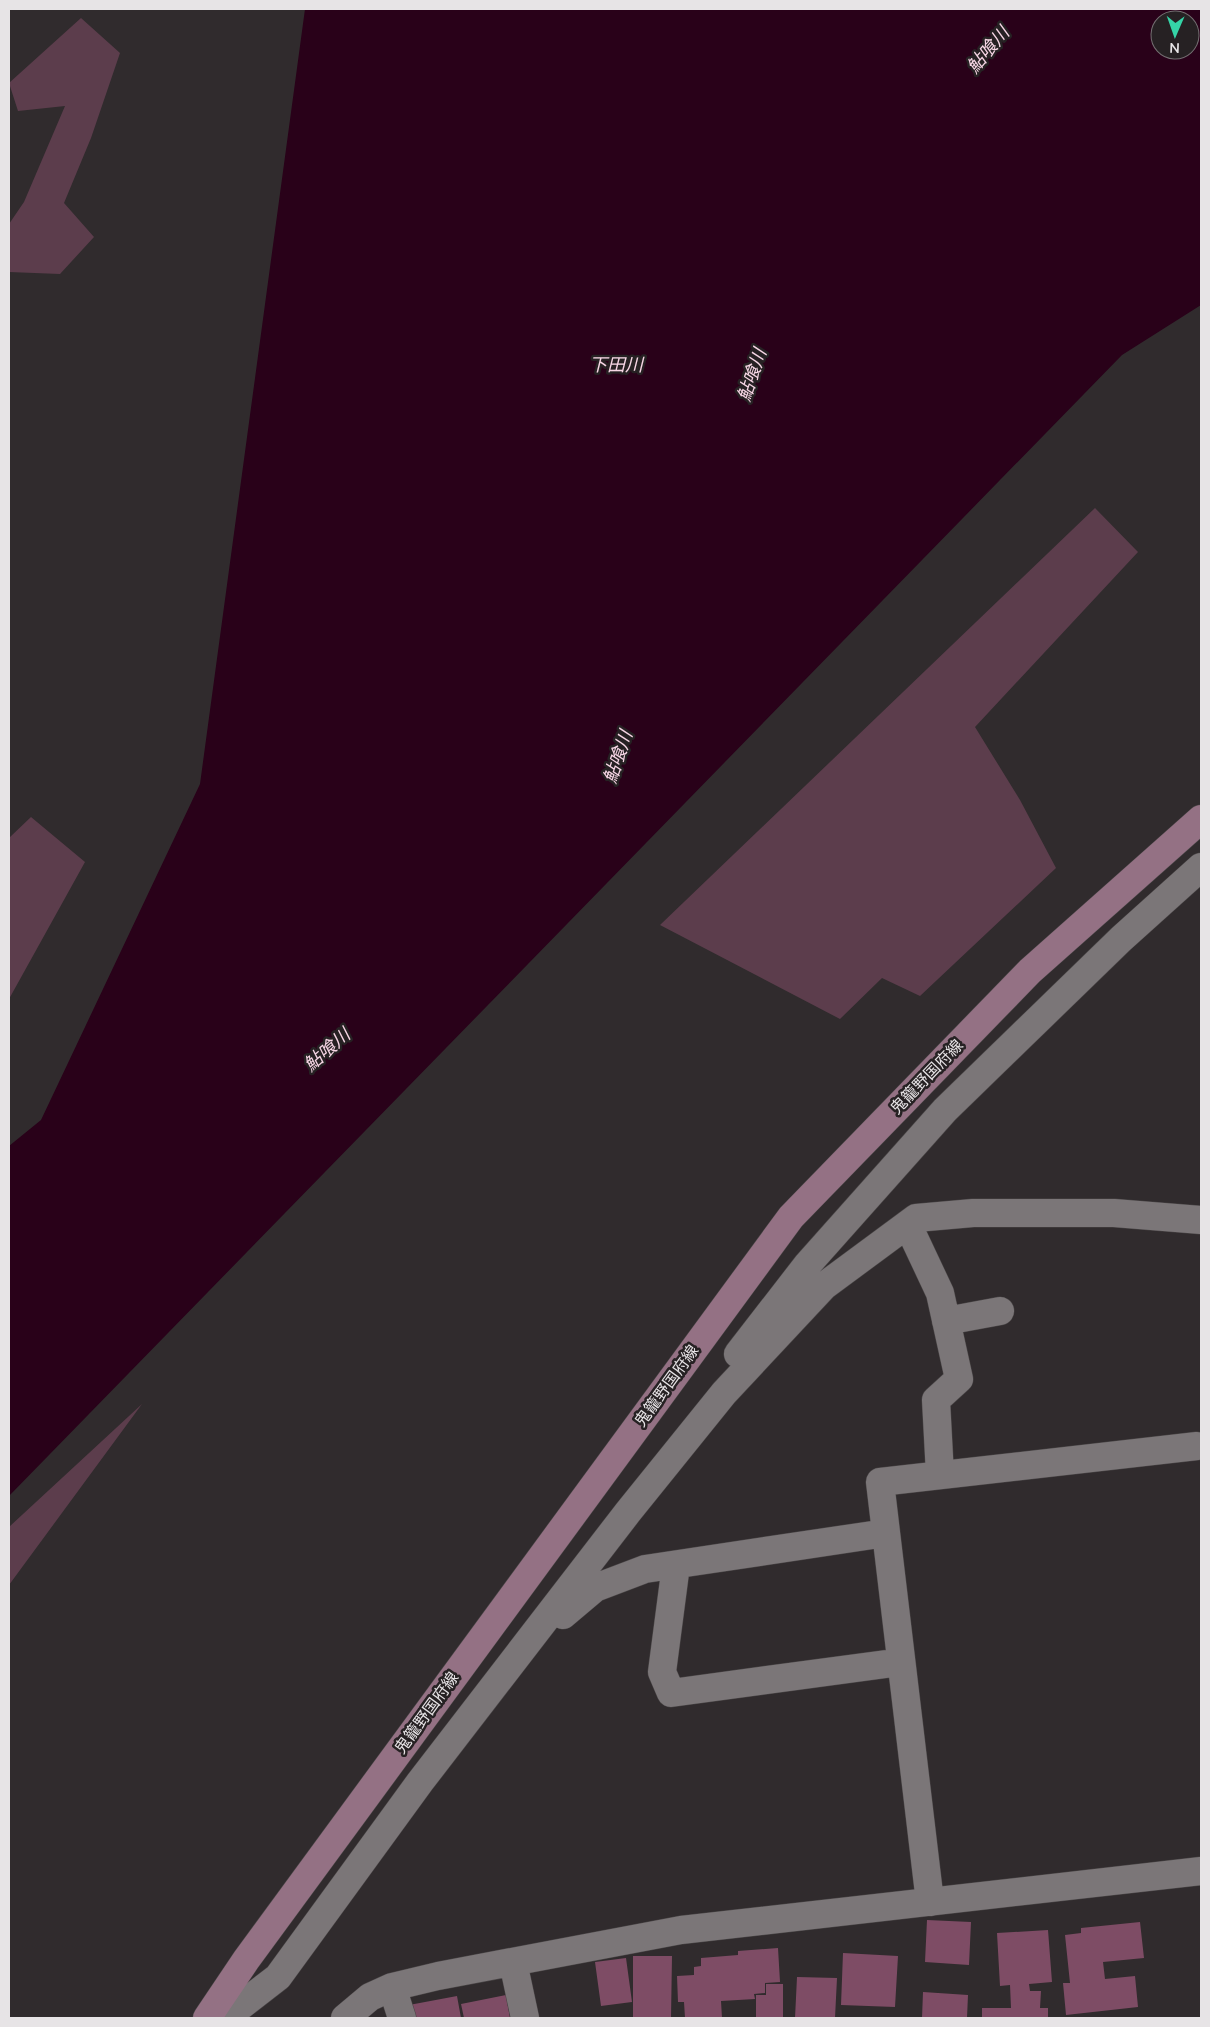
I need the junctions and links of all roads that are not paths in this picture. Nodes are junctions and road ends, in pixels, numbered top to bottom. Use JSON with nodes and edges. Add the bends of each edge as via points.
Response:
{"nodes":[{"id":1,"x":1201,"y":820,"type":"edge"},
{"id":2,"x":1201,"y":867,"type":"edge"},
{"id":3,"x":1201,"y":1220,"type":"edge"},
{"id":4,"x":908,"y":1224,"type":"junction"},
{"id":5,"x":1000,"y":1311,"type":"dead end"},
{"id":6,"x":946,"y":1321,"type":"junction"},
{"id":7,"x":724,"y":1393,"type":"junction"},
{"id":8,"x":1197,"y":1446,"type":"dead end"},
{"id":9,"x":940,"y":1475,"type":"junction"},
{"id":10,"x":674,"y":1480,"type":"dead end"},
{"id":11,"x":886,"y":1533,"type":"junction"},
{"id":12,"x":590,"y":1563,"type":"junction"},
{"id":13,"x":676,"y":1564,"type":"junction"},
{"id":14,"x":535,"y":1633,"type":"junction"},
{"id":15,"x":901,"y":1662,"type":"junction"},
{"id":16,"x":1201,"y":1871,"type":"edge"},
{"id":17,"x":930,"y":1902,"type":"junction"},
{"id":18,"x":513,"y":1962,"type":"junction"},
{"id":19,"x":392,"y":1987,"type":"junction"},
{"id":20,"x":207,"y":2018,"type":"edge"},
{"id":21,"x":225,"y":2018,"type":"edge"},
{"id":22,"x":344,"y":2018,"type":"edge"},
{"id":23,"x":402,"y":2018,"type":"edge"},
{"id":24,"x":525,"y":2018,"type":"edge"}],
"edges":[{"from":1,"to":20,"type":"main road","name":"鬼籠野国府線","via":[[1030,971],[791,1217],[246,1960]]},
{"from":2,"to":7,"type":"street","via":[[945,1110],[807,1265],[731,1364]]},
{"from":3,"to":4,"type":"street","via":[[1114,1213],[973,1214],[916,1218]]},
{"from":4,"to":6,"type":"street","via":[[940,1293]]},
{"from":4,"to":7,"type":"street","via":[[824,1286]]},
{"from":5,"to":6,"type":"street"},
{"from":6,"to":9,"type":"street","via":[[959,1379],[936,1400]]},
{"from":7,"to":12,"type":"street"},
{"from":8,"to":9,"type":"street"},
{"from":9,"to":11,"type":"street","via":[[880,1482]]},
{"from":10,"to":12,"type":"street","via":[[629,1536]]},
{"from":11,"to":13,"type":"street"},
{"from":11,"to":15,"type":"street"},
{"from":12,"to":14,"type":"street"},
{"from":13,"to":14,"type":"street","via":[[645,1569],[595,1588],[570,1611]]},
{"from":13,"to":15,"type":"street","via":[[662,1672],[671,1693]]},
{"from":14,"to":21,"type":"street","via":[[420,1782],[278,1977]]},
{"from":15,"to":17,"type":"street"},
{"from":16,"to":17,"type":"street"},
{"from":17,"to":18,"type":"street","via":[[681,1930]]},
{"from":18,"to":19,"type":"street"},
{"from":18,"to":24,"type":"street"},
{"from":19,"to":22,"type":"street","via":[[370,1997]]},
{"from":19,"to":23,"type":"street"}]}
